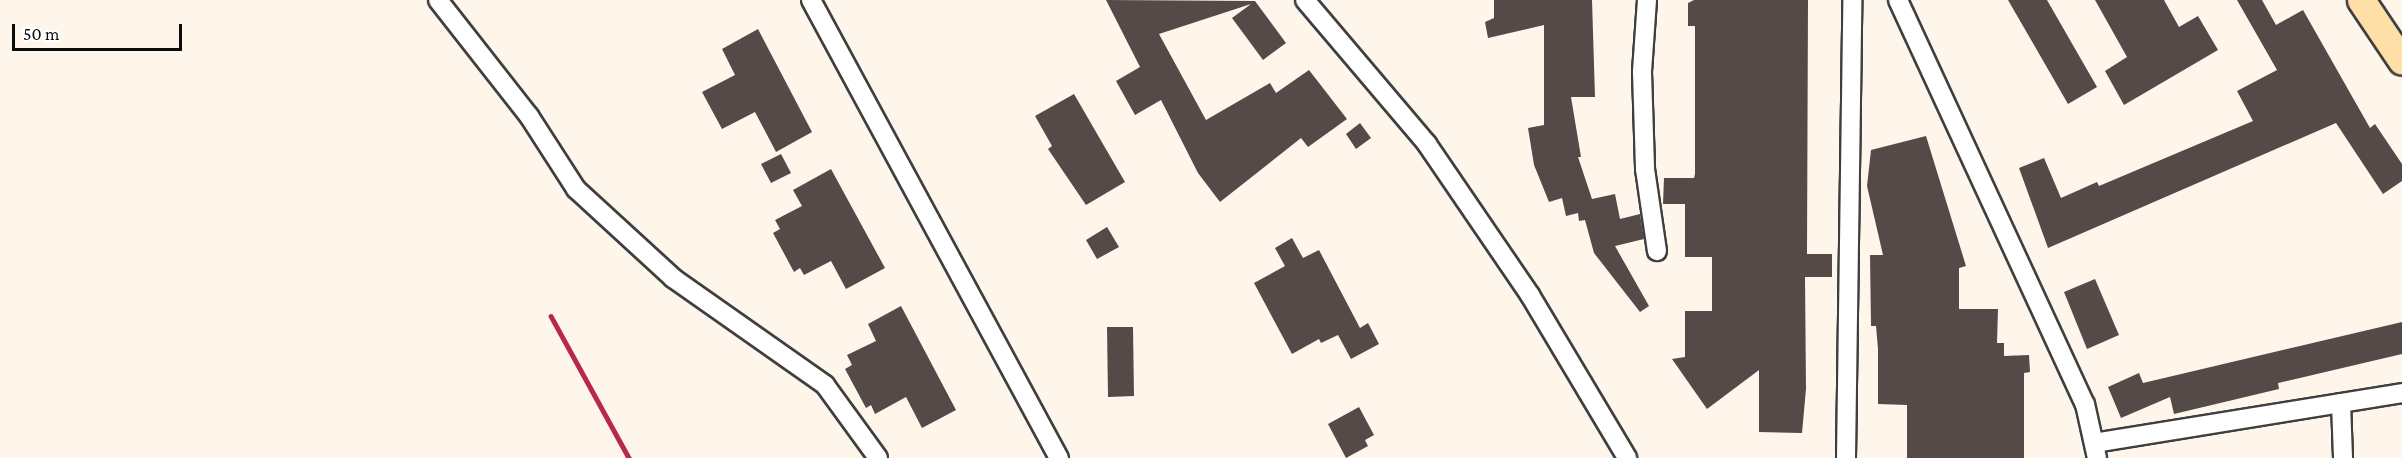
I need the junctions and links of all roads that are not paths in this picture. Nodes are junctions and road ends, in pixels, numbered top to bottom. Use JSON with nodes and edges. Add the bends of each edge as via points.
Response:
{"nodes":[{"id":1,"x":438,"y":0,"type":"edge"},
{"id":2,"x":811,"y":0,"type":"edge"},
{"id":3,"x":1305,"y":0,"type":"edge"},
{"id":4,"x":1647,"y":0,"type":"edge"},
{"id":5,"x":1852,"y":0,"type":"edge"},
{"id":6,"x":1898,"y":0,"type":"edge"},
{"id":7,"x":2361,"y":0,"type":"edge"},
{"id":8,"x":2402,"y":61,"type":"edge"},
{"id":9,"x":1656,"y":251,"type":"dead end"},
{"id":10,"x":2402,"y":393,"type":"edge"},
{"id":11,"x":2341,"y":403,"type":"junction"},
{"id":12,"x":2096,"y":450,"type":"edge"},
{"id":13,"x":878,"y":458,"type":"edge"},
{"id":14,"x":1059,"y":458,"type":"edge"},
{"id":15,"x":1627,"y":458,"type":"edge"},
{"id":16,"x":1846,"y":458,"type":"edge"},
{"id":17,"x":2343,"y":458,"type":"edge"}],
"edges":[{"from":1,"to":13,"type":"street","via":[[529,116],[576,189],[673,278],[825,385]]},
{"from":2,"to":14,"type":"street"},
{"from":3,"to":15,"type":"street","via":[[1427,144],[1530,295]]},
{"from":4,"to":9,"type":"street","via":[[1642,72],[1645,169]]},
{"from":5,"to":16,"type":"street"},
{"from":6,"to":12,"type":"street","via":[[2085,404]]},
{"from":7,"to":8,"type":"street"},
{"from":10,"to":11,"type":"street"},
{"from":11,"to":12,"type":"street"},
{"from":11,"to":17,"type":"street"}]}
